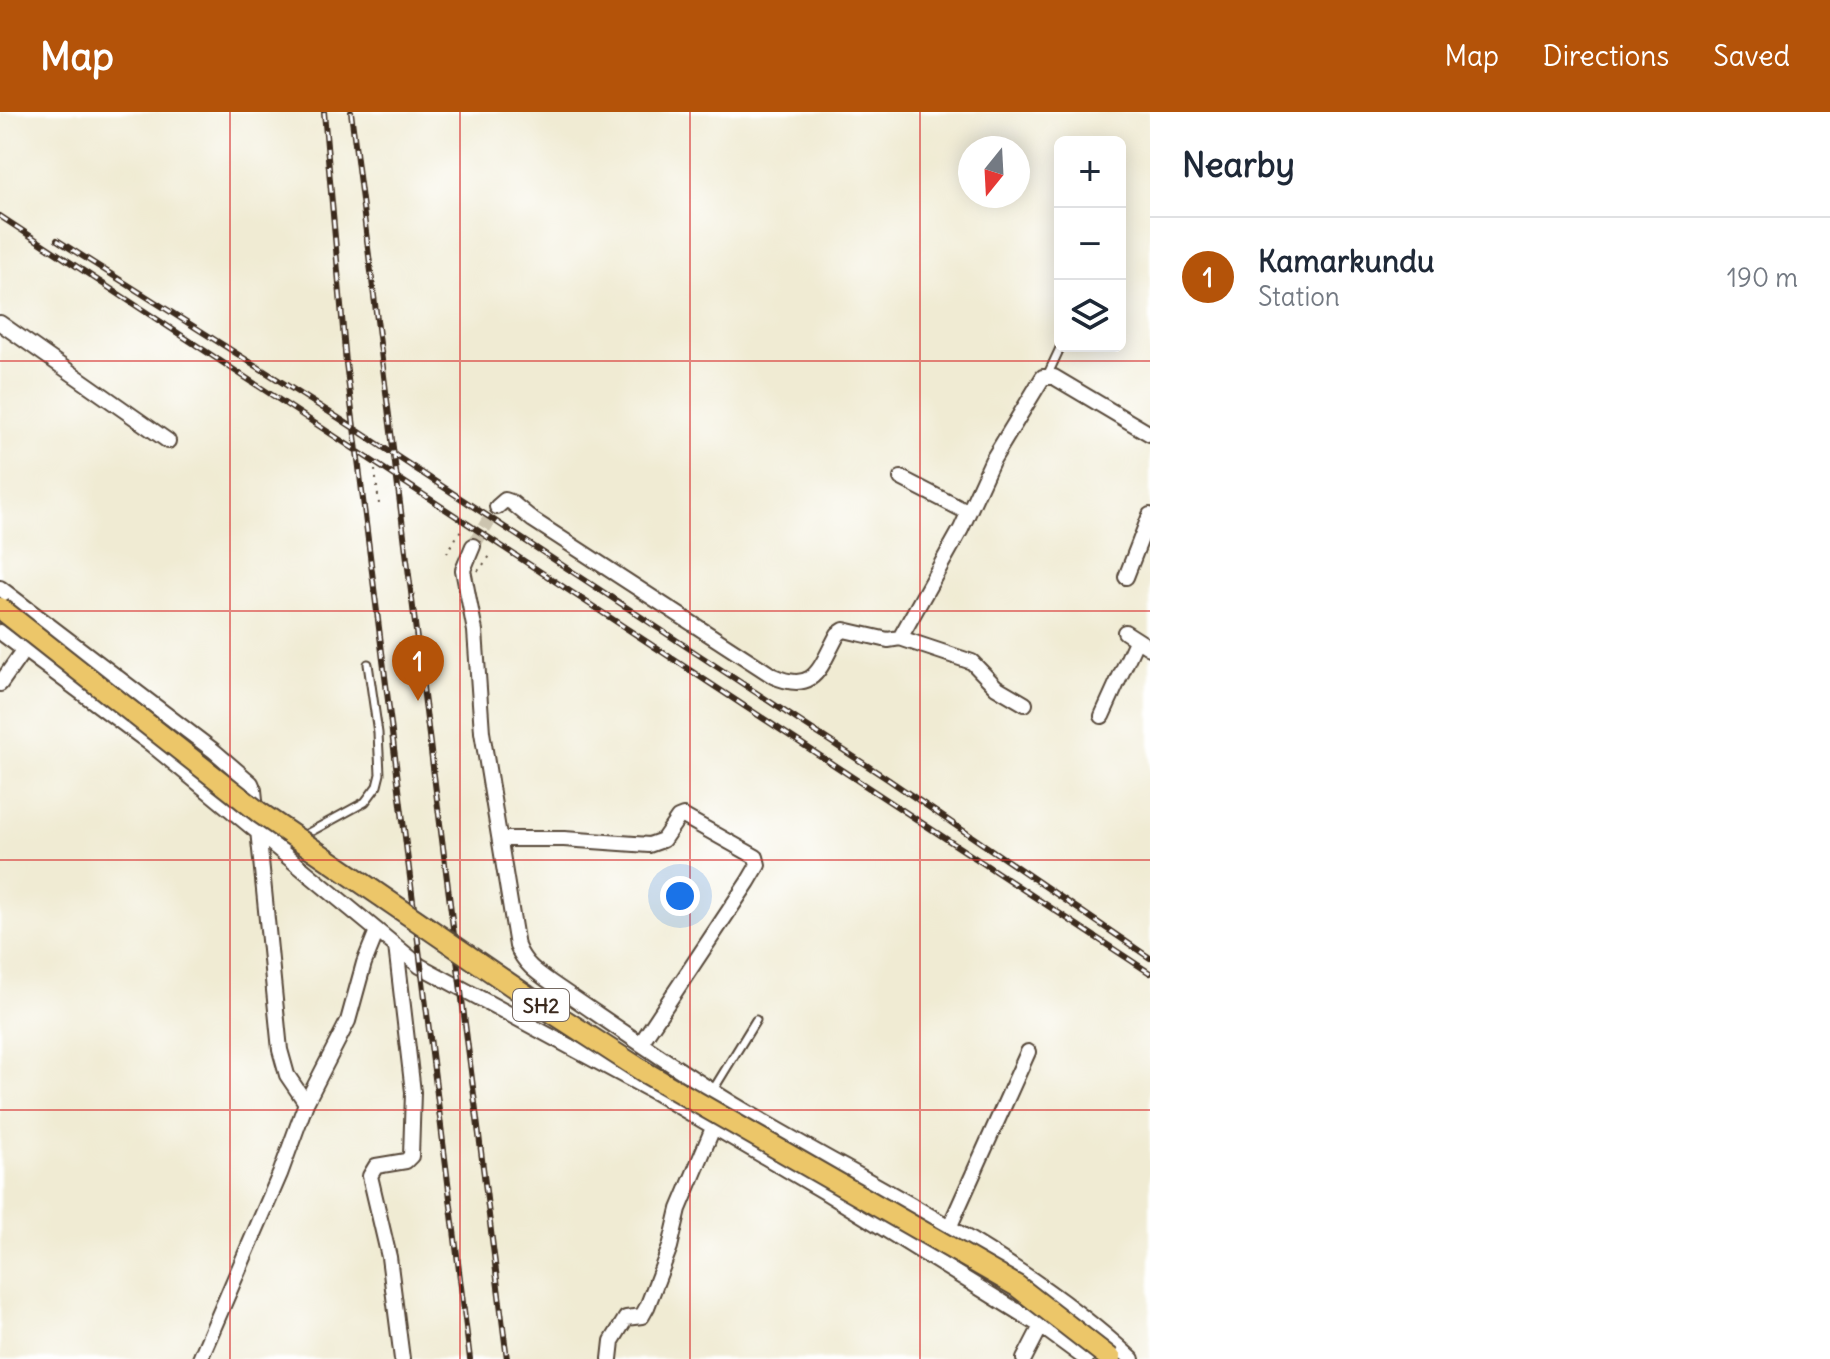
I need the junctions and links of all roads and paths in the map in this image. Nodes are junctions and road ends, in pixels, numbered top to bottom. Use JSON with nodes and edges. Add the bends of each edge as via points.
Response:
{"nodes":[{"id":1,"x":0,"y":323,"type":"edge"},
{"id":2,"x":1058,"y":352,"type":"edge"},
{"id":3,"x":1047,"y":376,"type":"junction"},
{"id":4,"x":1150,"y":434,"type":"edge"},
{"id":5,"x":168,"y":441,"type":"dead end"},
{"id":6,"x":375,"y":470,"type":"dead end"},
{"id":7,"x":901,"y":478,"type":"dead end"},
{"id":8,"x":379,"y":504,"type":"dead end"},
{"id":9,"x":497,"y":507,"type":"dead end"},
{"id":10,"x":967,"y":512,"type":"junction"},
{"id":11,"x":1150,"y":515,"type":"edge"},
{"id":12,"x":462,"y":528,"type":"dead end"},
{"id":13,"x":473,"y":546,"type":"tunnel mouth"},
{"id":14,"x":447,"y":553,"type":"dead end"},
{"id":15,"x":490,"y":556,"type":"dead end"},
{"id":16,"x":471,"y":567,"type":"dead end"},
{"id":17,"x":1126,"y":577,"type":"dead end"},
{"id":18,"x":0,"y":588,"type":"edge"},
{"id":19,"x":0,"y":608,"type":"edge"},
{"id":20,"x":0,"y":632,"type":"edge"},
{"id":21,"x":900,"y":638,"type":"junction"},
{"id":22,"x":1137,"y":640,"type":"edge"},
{"id":23,"x":24,"y":650,"type":"junction"},
{"id":24,"x":368,"y":664,"type":"dead end"},
{"id":25,"x":0,"y":684,"type":"edge"},
{"id":26,"x":1025,"y":704,"type":"dead end"},
{"id":27,"x":1102,"y":716,"type":"dead end"},
{"id":28,"x":257,"y":832,"type":"junction"},
{"id":29,"x":501,"y":839,"type":"junction"},
{"id":30,"x":278,"y":849,"type":"junction"},
{"id":31,"x":377,"y":931,"type":"junction"},
{"id":32,"x":396,"y":946,"type":"junction"},
{"id":33,"x":756,"y":1020,"type":"dead end"},
{"id":34,"x":641,"y":1043,"type":"junction"},
{"id":35,"x":1028,"y":1052,"type":"dead end"},
{"id":36,"x":713,"y":1090,"type":"junction"},
{"id":37,"x":306,"y":1103,"type":"junction"},
{"id":38,"x":713,"y":1128,"type":"junction"},
{"id":39,"x":949,"y":1228,"type":"junction"},
{"id":40,"x":1041,"y":1326,"type":"junction"},
{"id":41,"x":200,"y":1359,"type":"edge"},
{"id":42,"x":402,"y":1359,"type":"edge"},
{"id":43,"x":610,"y":1359,"type":"edge"},
{"id":44,"x":1024,"y":1359,"type":"edge"},
{"id":45,"x":1086,"y":1359,"type":"edge"},
{"id":46,"x":1111,"y":1359,"type":"edge"},
{"id":47,"x":1132,"y":1359,"type":"edge"}],
"edges":[{"from":1,"to":5,"type":"street"},
{"from":2,"to":3,"type":"lane"},
{"from":3,"to":4,"type":"street"},
{"from":3,"to":10,"type":"street","via":[[1037,383]]},
{"from":6,"to":8,"type":"path"},
{"from":7,"to":10,"type":"street"},
{"from":9,"to":21,"type":"street","via":[[511,502],[790,683],[811,680],[844,630]]},
{"from":10,"to":21,"type":"street"},
{"from":11,"to":17,"type":"street"},
{"from":12,"to":14,"type":"path"},
{"from":13,"to":29,"type":"street","via":[[463,570]]},
{"from":15,"to":16,"type":"path","via":[[478,571]]},
{"from":18,"to":28,"type":"street","via":[[246,776],[254,790]]},
{"from":19,"to":46,"type":"main road","number":"SH2","bridge":true,"via":[[260,813],[537,1003],[646,1073],[1017,1286]]},
{"from":20,"to":23,"type":"street"},
{"from":21,"to":26,"type":"street","via":[[972,662],[996,687]]},
{"from":22,"to":27,"type":"street"},
{"from":23,"to":25,"type":"street"},
{"from":23,"to":28,"type":"street"},
{"from":24,"to":30,"type":"lane","via":[[378,733],[377,786],[365,802]]},
{"from":28,"to":30,"type":"street"},
{"from":28,"to":37,"type":"street","via":[[280,1050],[287,1075]]},
{"from":29,"to":34,"type":"street","via":[[522,959]]},
{"from":29,"to":34,"type":"street","via":[[649,845],[663,840],[683,816],[756,857],[758,865],[748,882]]},
{"from":30,"to":31,"type":"street"},
{"from":31,"to":32,"type":"street"},
{"from":31,"to":37,"type":"street","via":[[348,1021]]},
{"from":32,"to":38,"type":"street","via":[[449,984]]},
{"from":32,"to":42,"type":"street","via":[[413,1092],[411,1156],[376,1166],[370,1176],[389,1257]]},
{"from":33,"to":36,"type":"lane"},
{"from":34,"to":36,"type":"street"},
{"from":35,"to":39,"type":"street"},
{"from":36,"to":39,"type":"street"},
{"from":37,"to":41,"type":"street"},
{"from":38,"to":40,"type":"street"},
{"from":38,"to":43,"type":"street","via":[[644,1314],[626,1318],[612,1341]]},
{"from":39,"to":47,"type":"street","via":[[1068,1305]]},
{"from":40,"to":44,"type":"street"},
{"from":40,"to":45,"type":"street"}]}
